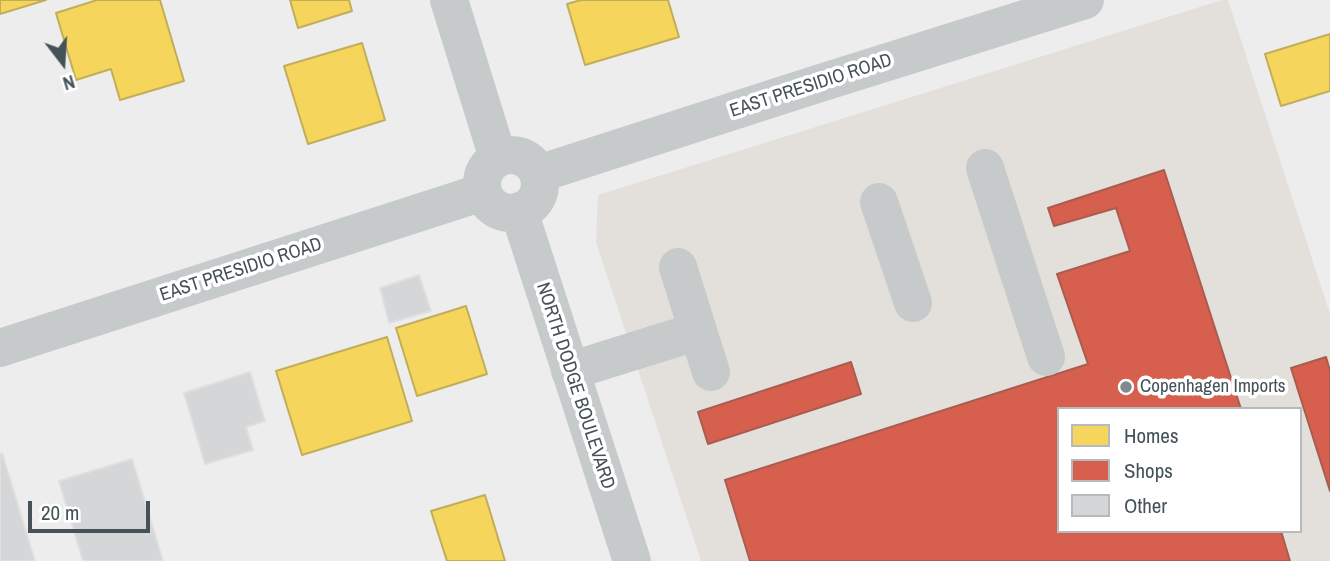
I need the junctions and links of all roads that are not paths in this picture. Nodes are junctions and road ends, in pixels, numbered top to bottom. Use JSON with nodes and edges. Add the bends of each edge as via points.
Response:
{"nodes":[{"id":1,"x":449,"y":0,"type":"edge"},
{"id":2,"x":1085,"y":0,"type":"edge"},
{"id":3,"x":498,"y":158,"type":"junction"},
{"id":4,"x":985,"y":168,"type":"dead end"},
{"id":5,"x":538,"y":174,"type":"junction"},
{"id":6,"x":483,"y":192,"type":"junction"},
{"id":7,"x":879,"y":202,"type":"dead end"},
{"id":8,"x":519,"y":211,"type":"junction"},
{"id":9,"x":678,"y":267,"type":"dead end"},
{"id":10,"x":913,"y":303,"type":"dead end"},
{"id":11,"x":698,"y":331,"type":"junction"},
{"id":12,"x":0,"y":348,"type":"edge"},
{"id":13,"x":1046,"y":357,"type":"dead end"},
{"id":14,"x":570,"y":371,"type":"junction"},
{"id":15,"x":711,"y":372,"type":"dead end"},
{"id":16,"x":632,"y":561,"type":"edge"}],
"edges":[{"from":1,"to":3,"type":"street"},
{"from":2,"to":5,"type":"street","name":"EAST PRESIDIO ROAD"},
{"from":3,"to":5,"type":"street","via":[[526,159]]},
{"from":3,"to":6,"type":"street","via":[[484,173]]},
{"from":4,"to":13,"type":"street"},
{"from":5,"to":8,"type":"street","via":[[538,194]]},
{"from":6,"to":8,"type":"street","via":[[492,207],[508,213]]},
{"from":6,"to":12,"type":"street","name":"EAST PRESIDIO ROAD"},
{"from":7,"to":10,"type":"street"},
{"from":8,"to":14,"type":"street","name":"NORTH DODGE BOULEVARD"},
{"from":9,"to":11,"type":"street"},
{"from":11,"to":14,"type":"street"},
{"from":11,"to":15,"type":"street"},
{"from":14,"to":16,"type":"street","name":"NORTH DODGE BOULEVARD"}]}
